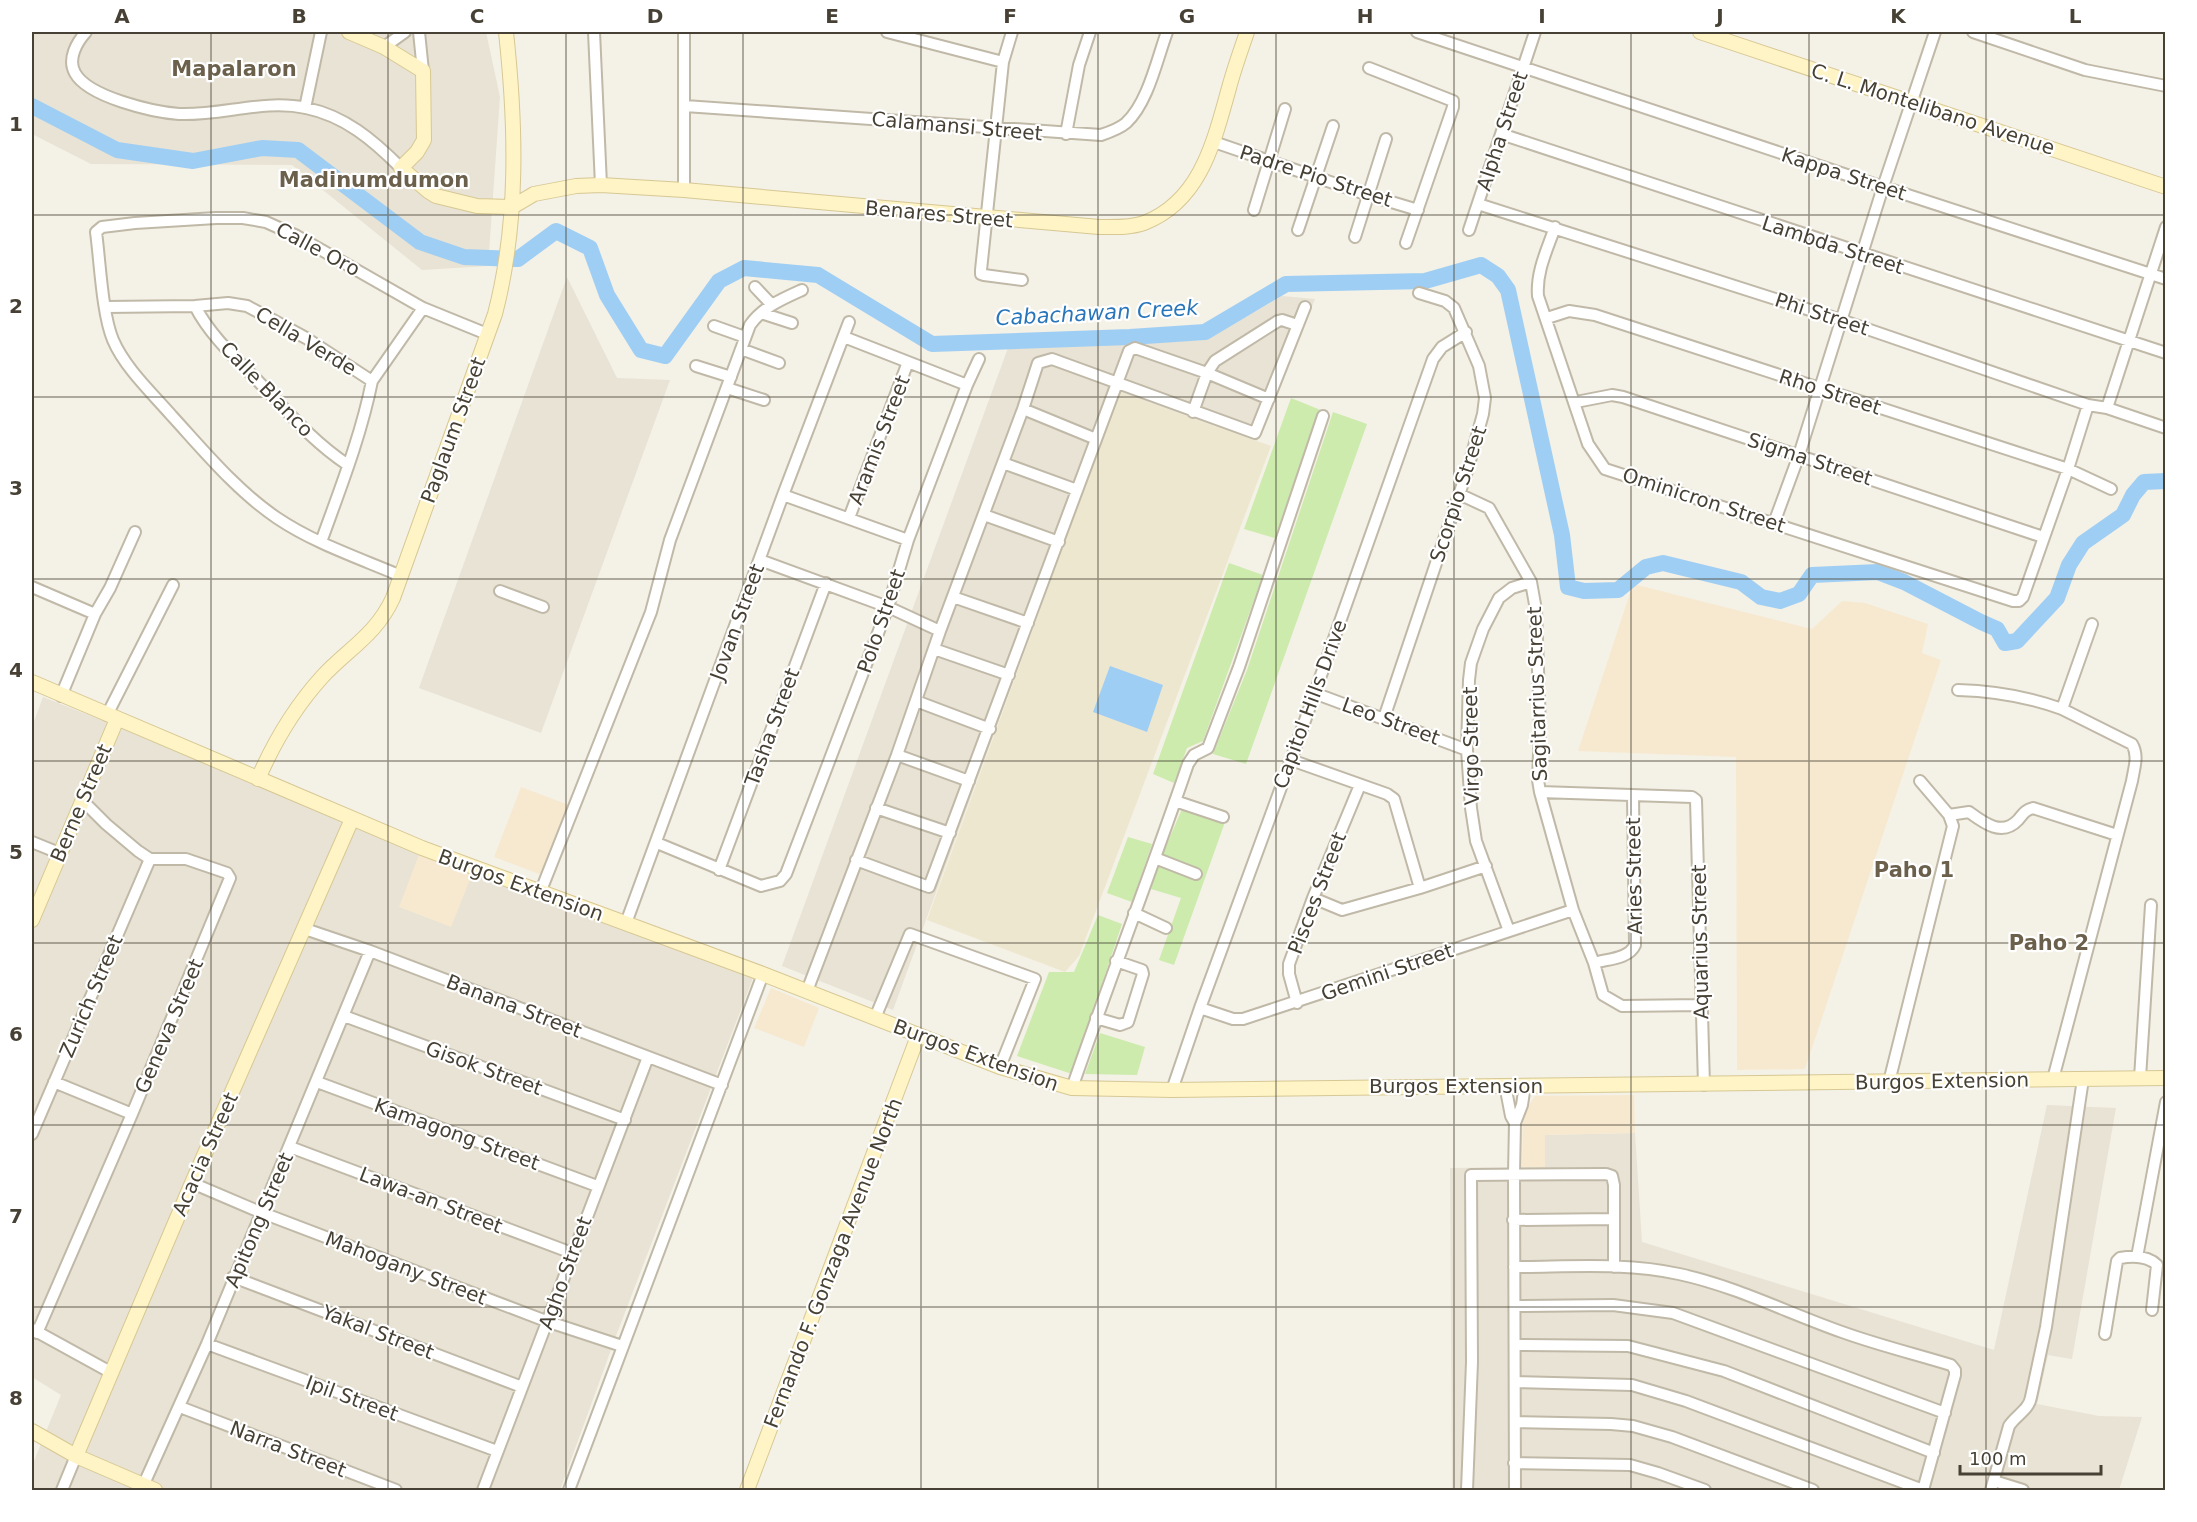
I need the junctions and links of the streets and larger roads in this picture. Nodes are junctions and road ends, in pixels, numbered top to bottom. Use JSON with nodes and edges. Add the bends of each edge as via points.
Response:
{"nodes":[{"id":1,"x":86,"y":32,"type":"edge"},
{"id":2,"x":321,"y":32,"type":"edge"},
{"id":3,"x":349,"y":32,"type":"edge"},
{"id":4,"x":405,"y":32,"type":"edge"},
{"id":5,"x":419,"y":32,"type":"edge"},
{"id":6,"x":506,"y":32,"type":"edge"},
{"id":7,"x":594,"y":32,"type":"edge"},
{"id":8,"x":684,"y":32,"type":"edge"},
{"id":9,"x":887,"y":32,"type":"edge"},
{"id":10,"x":1012,"y":32,"type":"edge"},
{"id":11,"x":1090,"y":32,"type":"edge"},
{"id":12,"x":1167,"y":32,"type":"edge"},
{"id":13,"x":1248,"y":32,"type":"edge"},
{"id":14,"x":1417,"y":32,"type":"edge"},
{"id":15,"x":1535,"y":32,"type":"edge"},
{"id":16,"x":1700,"y":32,"type":"edge"},
{"id":17,"x":1935,"y":32,"type":"edge"},
{"id":18,"x":1973,"y":32,"type":"edge"},
{"id":19,"x":1438,"y":35,"type":"edge"},
{"id":20,"x":384,"y":47,"type":"junction"},
{"id":21,"x":1003,"y":62,"type":"junction"},
{"id":22,"x":1523,"y":67,"type":"junction"},
{"id":23,"x":1369,"y":68,"type":"dead end"},
{"id":24,"x":423,"y":71,"type":"junction"},
{"id":25,"x":2166,"y":86,"type":"edge"},
{"id":26,"x":1911,"y":102,"type":"junction"},
{"id":27,"x":685,"y":106,"type":"junction"},
{"id":28,"x":304,"y":108,"type":"junction"},
{"id":29,"x":1285,"y":110,"type":"dead end"},
{"id":30,"x":1333,"y":126,"type":"dead end"},
{"id":31,"x":995,"y":129,"type":"junction"},
{"id":32,"x":1066,"y":134,"type":"junction"},
{"id":33,"x":1501,"y":134,"type":"junction"},
{"id":34,"x":1386,"y":139,"type":"dead end"},
{"id":35,"x":1214,"y":142,"type":"junction"},
{"id":36,"x":1269,"y":161,"type":"junction"},
{"id":37,"x":401,"y":168,"type":"junction"},
{"id":38,"x":1316,"y":177,"type":"junction"},
{"id":39,"x":601,"y":185,"type":"junction"},
{"id":40,"x":1883,"y":187,"type":"junction"},
{"id":41,"x":2166,"y":187,"type":"edge"},
{"id":42,"x":684,"y":190,"type":"junction"},
{"id":43,"x":1368,"y":195,"type":"junction"},
{"id":44,"x":1478,"y":204,"type":"junction"},
{"id":45,"x":512,"y":207,"type":"junction"},
{"id":46,"x":1254,"y":210,"type":"dead end"},
{"id":47,"x":1418,"y":210,"type":"junction"},
{"id":48,"x":985,"y":218,"type":"junction"},
{"id":49,"x":1555,"y":227,"type":"junction"},
{"id":50,"x":2166,"y":227,"type":"edge"},
{"id":51,"x":1299,"y":230,"type":"dead end"},
{"id":52,"x":1469,"y":230,"type":"dead end"},
{"id":53,"x":1355,"y":237,"type":"dead end"},
{"id":54,"x":1406,"y":243,"type":"dead end"},
{"id":55,"x":1862,"y":255,"type":"junction"},
{"id":56,"x":2149,"y":273,"type":"junction"},
{"id":57,"x":2166,"y":279,"type":"edge"},
{"id":58,"x":1022,"y":280,"type":"dead end"},
{"id":59,"x":755,"y":287,"type":"dead end"},
{"id":60,"x":801,"y":290,"type":"dead end"},
{"id":61,"x":1419,"y":293,"type":"dead end"},
{"id":62,"x":772,"y":304,"type":"junction"},
{"id":63,"x":195,"y":306,"type":"junction"},
{"id":64,"x":106,"y":307,"type":"junction"},
{"id":65,"x":1305,"y":307,"type":"dead end"},
{"id":66,"x":423,"y":308,"type":"junction"},
{"id":67,"x":761,"y":313,"type":"junction"},
{"id":68,"x":1547,"y":318,"type":"junction"},
{"id":69,"x":1841,"y":320,"type":"junction"},
{"id":70,"x":849,"y":322,"type":"dead end"},
{"id":71,"x":792,"y":323,"type":"dead end"},
{"id":72,"x":1297,"y":325,"type":"junction"},
{"id":73,"x":714,"y":326,"type":"dead end"},
{"id":74,"x":1466,"y":332,"type":"junction"},
{"id":75,"x":487,"y":334,"type":"junction"},
{"id":76,"x":745,"y":337,"type":"junction"},
{"id":77,"x":844,"y":337,"type":"junction"},
{"id":78,"x":2128,"y":342,"type":"junction"},
{"id":79,"x":741,"y":349,"type":"junction"},
{"id":80,"x":2166,"y":353,"type":"edge"},
{"id":81,"x":979,"y":359,"type":"dead end"},
{"id":82,"x":908,"y":362,"type":"junction"},
{"id":83,"x":779,"y":363,"type":"dead end"},
{"id":84,"x":696,"y":366,"type":"dead end"},
{"id":85,"x":1207,"y":373,"type":"junction"},
{"id":86,"x":372,"y":381,"type":"junction"},
{"id":87,"x":729,"y":382,"type":"junction"},
{"id":88,"x":1116,"y":383,"type":"junction"},
{"id":89,"x":967,"y":385,"type":"junction"},
{"id":90,"x":1819,"y":389,"type":"junction"},
{"id":91,"x":1269,"y":399,"type":"junction"},
{"id":92,"x":764,"y":400,"type":"dead end"},
{"id":93,"x":1575,"y":402,"type":"junction"},
{"id":94,"x":2088,"y":405,"type":"junction"},
{"id":95,"x":2107,"y":408,"type":"junction"},
{"id":96,"x":1023,"y":409,"type":"junction"},
{"id":97,"x":1193,"y":412,"type":"junction"},
{"id":98,"x":1323,"y":416,"type":"dead end"},
{"id":99,"x":2166,"y":428,"type":"edge"},
{"id":100,"x":1096,"y":439,"type":"junction"},
{"id":101,"x":1800,"y":455,"type":"junction"},
{"id":102,"x":1003,"y":463,"type":"junction"},
{"id":103,"x":348,"y":465,"type":"junction"},
{"id":104,"x":2068,"y":469,"type":"junction"},
{"id":105,"x":2110,"y":489,"type":"dead end"},
{"id":106,"x":1077,"y":490,"type":"junction"},
{"id":107,"x":1459,"y":494,"type":"junction"},
{"id":108,"x":783,"y":495,"type":"junction"},
{"id":109,"x":984,"y":515,"type":"junction"},
{"id":110,"x":849,"y":518,"type":"junction"},
{"id":111,"x":1774,"y":523,"type":"junction"},
{"id":112,"x":135,"y":532,"type":"dead end"},
{"id":113,"x":2043,"y":537,"type":"junction"},
{"id":114,"x":908,"y":540,"type":"junction"},
{"id":115,"x":321,"y":542,"type":"junction"},
{"id":116,"x":1059,"y":542,"type":"junction"},
{"id":117,"x":760,"y":560,"type":"junction"},
{"id":118,"x":401,"y":576,"type":"junction"},
{"id":119,"x":1531,"y":582,"type":"junction"},
{"id":120,"x":826,"y":583,"type":"junction"},
{"id":121,"x":173,"y":585,"type":"dead end"},
{"id":122,"x":32,"y":587,"type":"edge"},
{"id":123,"x":500,"y":591,"type":"dead end"},
{"id":124,"x":953,"y":597,"type":"junction"},
{"id":125,"x":543,"y":607,"type":"dead end"},
{"id":126,"x":888,"y":607,"type":"junction"},
{"id":127,"x":95,"y":614,"type":"junction"},
{"id":128,"x":1028,"y":623,"type":"junction"},
{"id":129,"x":2091,"y":624,"type":"dead end"},
{"id":130,"x":940,"y":630,"type":"junction"},
{"id":131,"x":934,"y":649,"type":"junction"},
{"id":132,"x":1009,"y":675,"type":"junction"},
{"id":133,"x":32,"y":682,"type":"edge"},
{"id":134,"x":1958,"y":690,"type":"dead end"},
{"id":135,"x":1314,"y":693,"type":"junction"},
{"id":136,"x":61,"y":696,"type":"junction"},
{"id":137,"x":916,"y":701,"type":"junction"},
{"id":138,"x":2062,"y":709,"type":"junction"},
{"id":139,"x":112,"y":717,"type":"junction"},
{"id":140,"x":1384,"y":718,"type":"junction"},
{"id":141,"x":990,"y":729,"type":"junction"},
{"id":142,"x":1467,"y":750,"type":"junction"},
{"id":143,"x":897,"y":755,"type":"junction"},
{"id":144,"x":1291,"y":760,"type":"junction"},
{"id":145,"x":258,"y":779,"type":"junction"},
{"id":146,"x":969,"y":781,"type":"junction"},
{"id":147,"x":1920,"y":781,"type":"dead end"},
{"id":148,"x":1360,"y":785,"type":"junction"},
{"id":149,"x":1540,"y":792,"type":"junction"},
{"id":150,"x":1633,"y":796,"type":"junction"},
{"id":151,"x":83,"y":801,"type":"junction"},
{"id":152,"x":1175,"y":801,"type":"junction"},
{"id":153,"x":876,"y":808,"type":"junction"},
{"id":154,"x":1949,"y":815,"type":"junction"},
{"id":155,"x":1223,"y":817,"type":"dead end"},
{"id":156,"x":352,"y":819,"type":"junction"},
{"id":157,"x":950,"y":833,"type":"junction"},
{"id":158,"x":2117,"y":835,"type":"junction"},
{"id":159,"x":32,"y":842,"type":"edge"},
{"id":160,"x":657,"y":843,"type":"junction"},
{"id":161,"x":59,"y":853,"type":"junction"},
{"id":162,"x":1155,"y":858,"type":"junction"},
{"id":163,"x":150,"y":859,"type":"junction"},
{"id":164,"x":856,"y":860,"type":"junction"},
{"id":165,"x":1486,"y":866,"type":"junction"},
{"id":166,"x":719,"y":870,"type":"junction"},
{"id":167,"x":1196,"y":874,"type":"dead end"},
{"id":168,"x":1420,"y":888,"type":"junction"},
{"id":169,"x":540,"y":893,"type":"junction"},
{"id":170,"x":1313,"y":898,"type":"junction"},
{"id":171,"x":2151,"y":905,"type":"dead end"},
{"id":172,"x":1574,"y":910,"type":"junction"},
{"id":173,"x":1134,"y":913,"type":"junction"},
{"id":174,"x":32,"y":920,"type":"edge"},
{"id":175,"x":626,"y":923,"type":"junction"},
{"id":176,"x":1166,"y":928,"type":"dead end"},
{"id":177,"x":305,"y":929,"type":"junction"},
{"id":178,"x":1509,"y":931,"type":"junction"},
{"id":179,"x":370,"y":951,"type":"junction"},
{"id":180,"x":1116,"y":961,"type":"junction"},
{"id":181,"x":1594,"y":963,"type":"junction"},
{"id":182,"x":763,"y":975,"type":"junction"},
{"id":183,"x":807,"y":991,"type":"junction"},
{"id":184,"x":1297,"y":1003,"type":"junction"},
{"id":185,"x":1701,"y":1005,"type":"junction"},
{"id":186,"x":1200,"y":1008,"type":"junction"},
{"id":187,"x":344,"y":1016,"type":"junction"},
{"id":188,"x":875,"y":1018,"type":"junction"},
{"id":189,"x":1096,"y":1018,"type":"junction"},
{"id":190,"x":918,"y":1036,"type":"junction"},
{"id":191,"x":648,"y":1057,"type":"junction"},
{"id":192,"x":1000,"y":1066,"type":"junction"},
{"id":193,"x":2140,"y":1078,"type":"junction"},
{"id":194,"x":2166,"y":1078,"type":"edge"},
{"id":195,"x":2054,"y":1079,"type":"junction"},
{"id":196,"x":2083,"y":1079,"type":"junction"},
{"id":197,"x":54,"y":1082,"type":"junction"},
{"id":198,"x":317,"y":1082,"type":"junction"},
{"id":199,"x":1889,"y":1082,"type":"junction"},
{"id":200,"x":722,"y":1084,"type":"junction"},
{"id":201,"x":1504,"y":1085,"type":"junction"},
{"id":202,"x":1525,"y":1085,"type":"junction"},
{"id":203,"x":1704,"y":1085,"type":"junction"},
{"id":204,"x":1072,"y":1088,"type":"junction"},
{"id":205,"x":1172,"y":1090,"type":"junction"},
{"id":206,"x":2166,"y":1102,"type":"edge"},
{"id":207,"x":132,"y":1114,"type":"junction"},
{"id":208,"x":624,"y":1120,"type":"junction"},
{"id":209,"x":1515,"y":1123,"type":"junction"},
{"id":210,"x":32,"y":1134,"type":"edge"},
{"id":211,"x":290,"y":1147,"type":"junction"},
{"id":212,"x":1514,"y":1174,"type":"junction"},
{"id":213,"x":192,"y":1183,"type":"junction"},
{"id":214,"x":597,"y":1186,"type":"junction"},
{"id":215,"x":260,"y":1212,"type":"junction"},
{"id":216,"x":1614,"y":1219,"type":"junction"},
{"id":217,"x":1513,"y":1220,"type":"junction"},
{"id":218,"x":572,"y":1253,"type":"junction"},
{"id":219,"x":2137,"y":1257,"type":"junction"},
{"id":220,"x":1514,"y":1267,"type":"junction"},
{"id":221,"x":1614,"y":1267,"type":"junction"},
{"id":222,"x":233,"y":1277,"type":"junction"},
{"id":223,"x":1515,"y":1306,"type":"junction"},
{"id":224,"x":2152,"y":1310,"type":"dead end"},
{"id":225,"x":547,"y":1321,"type":"junction"},
{"id":226,"x":34,"y":1331,"type":"edge"},
{"id":227,"x":2105,"y":1334,"type":"dead end"},
{"id":228,"x":207,"y":1344,"type":"junction"},
{"id":229,"x":1515,"y":1345,"type":"junction"},
{"id":230,"x":622,"y":1346,"type":"junction"},
{"id":231,"x":112,"y":1372,"type":"junction"},
{"id":232,"x":1516,"y":1382,"type":"junction"},
{"id":233,"x":522,"y":1387,"type":"junction"},
{"id":234,"x":180,"y":1407,"type":"junction"},
{"id":235,"x":1945,"y":1413,"type":"junction"},
{"id":236,"x":1515,"y":1422,"type":"junction"},
{"id":237,"x":32,"y":1431,"type":"edge"},
{"id":238,"x":497,"y":1451,"type":"junction"},
{"id":239,"x":1934,"y":1453,"type":"junction"},
{"id":240,"x":76,"y":1456,"type":"junction"},
{"id":241,"x":1514,"y":1463,"type":"junction"},
{"id":242,"x":1992,"y":1486,"type":"edge"},
{"id":243,"x":149,"y":1488,"type":"edge"},
{"id":244,"x":1923,"y":1490,"type":"edge"},
{"id":245,"x":62,"y":1491,"type":"edge"},
{"id":246,"x":396,"y":1491,"type":"edge"},
{"id":247,"x":483,"y":1491,"type":"edge"},
{"id":248,"x":569,"y":1491,"type":"edge"},
{"id":249,"x":747,"y":1491,"type":"edge"},
{"id":250,"x":1467,"y":1491,"type":"edge"},
{"id":251,"x":1515,"y":1491,"type":"edge"},
{"id":252,"x":1705,"y":1491,"type":"edge"},
{"id":253,"x":1813,"y":1491,"type":"edge"},
{"id":254,"x":2024,"y":1491,"type":"edge"}],
"edges":[{"from":1,"to":28,"type":"street","via":[[72,56],[76,75],[96,91],[127,104],[177,114],[276,105]]},
{"from":2,"to":28,"type":"street"},
{"from":3,"to":20,"type":"street"},
{"from":4,"to":20,"type":"street"},
{"from":5,"to":24,"type":"street"},
{"from":6,"to":45,"type":"street","name":"Paglaum Street","via":[[513,112]]},
{"from":7,"to":39,"type":"street"},
{"from":8,"to":27,"type":"street"},
{"from":9,"to":21,"type":"street"},
{"from":10,"to":21,"type":"street"},
{"from":11,"to":32,"type":"street","via":[[1079,65]]},
{"from":12,"to":32,"type":"street","name":"Calamansi Street","via":[[1136,113],[1125,124],[1101,135]]},
{"from":13,"to":35,"type":"street","name":"Benares Street"},
{"from":14,"to":19,"type":"street","name":"Kappa Street"},
{"from":15,"to":22,"type":"street","name":"Alpha Street"},
{"from":16,"to":26,"type":"street","name":"C. L. Montelibano Avenue"},
{"from":17,"to":26,"type":"street"},
{"from":18,"to":25,"type":"street","via":[[2085,70]]},
{"from":19,"to":22,"type":"street","name":"Kappa Street"},
{"from":20,"to":24,"type":"street"},
{"from":21,"to":31,"type":"street"},
{"from":22,"to":33,"type":"street","name":"Alpha Street"},
{"from":22,"to":40,"type":"street","name":"Kappa Street"},
{"from":23,"to":47,"type":"street","via":[[1453,101]]},
{"from":24,"to":37,"type":"street","via":[[424,140]]},
{"from":26,"to":40,"type":"street"},
{"from":26,"to":41,"type":"street","name":"C. L. Montelibano Avenue"},
{"from":27,"to":31,"type":"street","name":"Calamansi Street"},
{"from":27,"to":42,"type":"street"},
{"from":28,"to":37,"type":"street","via":[[349,124]]},
{"from":29,"to":36,"type":"street"},
{"from":30,"to":38,"type":"street"},
{"from":31,"to":32,"type":"street","name":"Calamansi Street"},
{"from":31,"to":48,"type":"street"},
{"from":33,"to":44,"type":"street","name":"Alpha Street"},
{"from":33,"to":55,"type":"street","name":"Lambda Street"},
{"from":34,"to":43,"type":"street"},
{"from":35,"to":36,"type":"street","name":"Padre Pio Street"},
{"from":35,"to":48,"type":"street","name":"Benares Street","via":[[1192,186],[1176,205],[1143,223],[1099,227]]},
{"from":36,"to":38,"type":"street","name":"Padre Pio Street"},
{"from":36,"to":46,"type":"street"},
{"from":37,"to":45,"type":"street","via":[[436,196],[477,206]]},
{"from":38,"to":43,"type":"street","name":"Padre Pio Street"},
{"from":38,"to":51,"type":"street"},
{"from":39,"to":42,"type":"street","name":"Benares Street"},
{"from":39,"to":45,"type":"street","name":"Benares Street","via":[[534,194]]},
{"from":40,"to":55,"type":"street"},
{"from":40,"to":56,"type":"street","name":"Kappa Street"},
{"from":42,"to":48,"type":"street","name":"Benares Street"},
{"from":43,"to":47,"type":"street","name":"Padre Pio Street"},
{"from":43,"to":53,"type":"street"},
{"from":44,"to":49,"type":"street","name":"Phi Street"},
{"from":44,"to":52,"type":"street","name":"Alpha Street"},
{"from":45,"to":75,"type":"street","name":"Paglaum Street","via":[[504,282]]},
{"from":47,"to":54,"type":"street"},
{"from":48,"to":58,"type":"street","via":[[981,274]]},
{"from":49,"to":68,"type":"street","name":"Ominicron Street","via":[[1537,284]]},
{"from":49,"to":69,"type":"street","name":"Phi Street"},
{"from":50,"to":56,"type":"street"},
{"from":55,"to":69,"type":"street"},
{"from":55,"to":78,"type":"street","name":"Lambda Street"},
{"from":56,"to":57,"type":"street","name":"Kappa Street"},
{"from":56,"to":78,"type":"street"},
{"from":59,"to":62,"type":"street"},
{"from":60,"to":62,"type":"street"},
{"from":61,"to":74,"type":"street","name":"Scorpio Street","via":[[1451,304]]},
{"from":62,"to":67,"type":"street"},
{"from":63,"to":64,"type":"street","name":"Cella Verde"},
{"from":63,"to":86,"type":"street","name":"Cella Verde","via":[[247,306]]},
{"from":63,"to":103,"type":"street","name":"Calle Blanco","via":[[217,338],[281,405],[322,446]]},
{"from":64,"to":66,"type":"street","name":"Calle Oro","via":[[96,232],[99,228],[231,217],[266,222],[297,236]]},
{"from":64,"to":115,"type":"street","via":[[113,340],[156,398],[260,506]]},
{"from":65,"to":72,"type":"street"},
{"from":66,"to":75,"type":"street","name":"Calle Oro"},
{"from":66,"to":86,"type":"street"},
{"from":67,"to":71,"type":"street"},
{"from":67,"to":76,"type":"street"},
{"from":68,"to":90,"type":"street","name":"Rho Street","via":[[1569,311],[1582,312]]},
{"from":68,"to":93,"type":"street","name":"Ominicron Street"},
{"from":69,"to":90,"type":"street"},
{"from":69,"to":94,"type":"street","name":"Phi Street"},
{"from":70,"to":77,"type":"street","name":"Jovan Street"},
{"from":72,"to":85,"type":"street","via":[[1278,321],[1225,352]]},
{"from":72,"to":91,"type":"street"},
{"from":73,"to":76,"type":"street"},
{"from":74,"to":107,"type":"street","name":"Scorpio Street","via":[[1479,366],[1485,398]]},
{"from":74,"to":135,"type":"street","name":"Capitol Hills Drive","via":[[1442,347],[1433,359]]},
{"from":75,"to":118,"type":"street","name":"Paglaum Street"},
{"from":76,"to":79,"type":"street"},
{"from":77,"to":82,"type":"street"},
{"from":77,"to":108,"type":"street","name":"Jovan Street"},
{"from":78,"to":80,"type":"street","name":"Lambda Street"},
{"from":78,"to":95,"type":"street"},
{"from":79,"to":83,"type":"street"},
{"from":79,"to":87,"type":"street"},
{"from":81,"to":89,"type":"street","name":"Polo Street"},
{"from":82,"to":89,"type":"street"},
{"from":82,"to":110,"type":"street","name":"Aramis Street"},
{"from":84,"to":87,"type":"street"},
{"from":85,"to":88,"type":"street","via":[[1135,348],[1129,351]]},
{"from":85,"to":91,"type":"street"},
{"from":85,"to":97,"type":"street"},
{"from":86,"to":103,"type":"street","name":"Cella Verde"},
{"from":87,"to":92,"type":"street"},
{"from":87,"to":169,"type":"street","via":[[670,540],[651,612]]},
{"from":88,"to":96,"type":"street","via":[[1046,360],[1038,363]]},
{"from":88,"to":97,"type":"street"},
{"from":88,"to":100,"type":"street"},
{"from":89,"to":114,"type":"street","name":"Polo Street"},
{"from":90,"to":101,"type":"street"},
{"from":90,"to":104,"type":"street","name":"Rho Street"},
{"from":91,"to":97,"type":"street","via":[[1255,433]]},
{"from":93,"to":101,"type":"street","name":"Sigma Street","via":[[1612,394]]},
{"from":93,"to":111,"type":"street","name":"Ominicron Street","via":[[1588,444],[1605,469]]},
{"from":94,"to":95,"type":"street","name":"Phi Street"},
{"from":94,"to":104,"type":"street"},
{"from":95,"to":99,"type":"street","name":"Phi Street"},
{"from":96,"to":100,"type":"street"},
{"from":96,"to":102,"type":"street"},
{"from":98,"to":152,"type":"street","via":[[1210,744],[1192,757]]},
{"from":100,"to":106,"type":"street"},
{"from":101,"to":111,"type":"street"},
{"from":101,"to":113,"type":"street","name":"Sigma Street"},
{"from":102,"to":106,"type":"street"},
{"from":102,"to":109,"type":"street"},
{"from":103,"to":115,"type":"street","name":"Cella Verde"},
{"from":104,"to":105,"type":"street","name":"Rho Street"},
{"from":104,"to":113,"type":"street"},
{"from":106,"to":116,"type":"street"},
{"from":107,"to":119,"type":"street","name":"Sagitarrius Street","via":[[1489,508]]},
{"from":107,"to":140,"type":"street","name":"Scorpio Street"},
{"from":108,"to":110,"type":"street"},
{"from":108,"to":117,"type":"street","name":"Jovan Street"},
{"from":109,"to":116,"type":"street"},
{"from":109,"to":124,"type":"street"},
{"from":110,"to":114,"type":"street"},
{"from":111,"to":113,"type":"street","name":"Ominicron Street","via":[[2013,602],[2023,597]]},
{"from":112,"to":127,"type":"street"},
{"from":114,"to":126,"type":"street","name":"Polo Street"},
{"from":115,"to":118,"type":"street"},
{"from":116,"to":128,"type":"street"},
{"from":117,"to":120,"type":"street"},
{"from":117,"to":160,"type":"street","name":"Jovan Street"},
{"from":118,"to":145,"type":"street","name":"Paglaum Street","via":[[384,617],[303,700],[269,752]]},
{"from":119,"to":142,"type":"street","name":"Virgo Street","via":[[1512,588],[1499,598],[1483,629],[1471,663]]},
{"from":119,"to":149,"type":"street","name":"Sagitarrius Street","via":[[1536,610]]},
{"from":120,"to":126,"type":"street"},
{"from":120,"to":166,"type":"street","name":"Tasha Street"},
{"from":121,"to":139,"type":"street"},
{"from":122,"to":127,"type":"street"},
{"from":123,"to":125,"type":"street"},
{"from":124,"to":128,"type":"street"},
{"from":124,"to":130,"type":"street"},
{"from":126,"to":130,"type":"street"},
{"from":126,"to":166,"type":"street","name":"Polo Street","via":[[786,874],[780,881],[761,886]]},
{"from":127,"to":136,"type":"street"},
{"from":128,"to":132,"type":"street"},
{"from":129,"to":138,"type":"street"},
{"from":130,"to":131,"type":"street"},
{"from":131,"to":132,"type":"street"},
{"from":131,"to":137,"type":"street"},
{"from":132,"to":141,"type":"street"},
{"from":133,"to":136,"type":"street","name":"Burgos Extension"},
{"from":134,"to":138,"type":"street","via":[[1981,690]]},
{"from":135,"to":140,"type":"street","name":"Leo Street"},
{"from":135,"to":144,"type":"street","name":"Capitol Hills Drive"},
{"from":136,"to":139,"type":"street","name":"Burgos Extension"},
{"from":137,"to":141,"type":"street"},
{"from":137,"to":143,"type":"street"},
{"from":138,"to":158,"type":"street","via":[[2132,744],[2136,751]]},
{"from":139,"to":145,"type":"street","name":"Burgos Extension"},
{"from":139,"to":151,"type":"street","name":"Berne Street"},
{"from":140,"to":142,"type":"street","name":"Leo Street"},
{"from":141,"to":146,"type":"street"},
{"from":142,"to":165,"type":"street","name":"Virgo Street","via":[[1476,841]]},
{"from":143,"to":146,"type":"street"},
{"from":143,"to":153,"type":"street"},
{"from":144,"to":148,"type":"street"},
{"from":144,"to":186,"type":"street","name":"Capitol Hills Drive"},
{"from":145,"to":156,"type":"street","name":"Burgos Extension"},
{"from":146,"to":157,"type":"street"},
{"from":147,"to":154,"type":"street"},
{"from":148,"to":168,"type":"street","via":[[1394,799]]},
{"from":148,"to":170,"type":"street","name":"Pisces Street"},
{"from":149,"to":150,"type":"street"},
{"from":149,"to":172,"type":"street","name":"Sagitarrius Street"},
{"from":150,"to":181,"type":"street","name":"Aries Street","via":[[1635,945],[1628,955]]},
{"from":150,"to":185,"type":"street","name":"Aquarius Street","via":[[1696,800]]},
{"from":151,"to":161,"type":"street","name":"Berne Street"},
{"from":151,"to":163,"type":"street"},
{"from":152,"to":155,"type":"street"},
{"from":152,"to":162,"type":"street"},
{"from":153,"to":157,"type":"street"},
{"from":153,"to":164,"type":"street"},
{"from":154,"to":158,"type":"street","via":[[1969,812],[2000,828],[2012,825],[2033,808]]},
{"from":154,"to":199,"type":"street","via":[[1953,834]]},
{"from":156,"to":169,"type":"street","name":"Burgos Extension"},
{"from":156,"to":177,"type":"street","name":"Acacia Street"},
{"from":157,"to":164,"type":"street","via":[[930,887]]},
{"from":158,"to":195,"type":"street"},
{"from":159,"to":161,"type":"street"},
{"from":160,"to":166,"type":"street"},
{"from":160,"to":175,"type":"street","name":"Jovan Street"},
{"from":161,"to":174,"type":"street","name":"Berne Street"},
{"from":162,"to":167,"type":"street"},
{"from":162,"to":173,"type":"street"},
{"from":163,"to":197,"type":"street","name":"Zurich Street"},
{"from":163,"to":207,"type":"street","name":"Geneva Street","via":[[186,859],[227,873],[230,878]]},
{"from":164,"to":183,"type":"street"},
{"from":165,"to":168,"type":"street"},
{"from":165,"to":178,"type":"street","name":"Virgo Street"},
{"from":168,"to":170,"type":"street","via":[[1342,910]]},
{"from":169,"to":175,"type":"street","name":"Burgos Extension"},
{"from":170,"to":184,"type":"street","name":"Pisces Street","via":[[1289,964]]},
{"from":171,"to":193,"type":"street"},
{"from":172,"to":178,"type":"street","name":"Gemini Street"},
{"from":172,"to":181,"type":"street","name":"Sagitarrius Street"},
{"from":173,"to":176,"type":"street"},
{"from":173,"to":180,"type":"street"},
{"from":175,"to":182,"type":"street","name":"Burgos Extension"},
{"from":177,"to":179,"type":"street","name":"Banana Street"},
{"from":177,"to":213,"type":"street","name":"Acacia Street"},
{"from":178,"to":184,"type":"street","name":"Gemini Street"},
{"from":179,"to":187,"type":"street","name":"Apitong Street"},
{"from":179,"to":191,"type":"street","name":"Banana Street"},
{"from":180,"to":189,"type":"street"},
{"from":180,"to":189,"type":"street","via":[[1142,970],[1143,974],[1128,1022],[1120,1025]]},
{"from":181,"to":185,"type":"street","name":"Sagitarrius Street","via":[[1603,995],[1614,1003]]},
{"from":182,"to":183,"type":"street","name":"Burgos Extension"},
{"from":182,"to":200,"type":"street"},
{"from":183,"to":188,"type":"street","name":"Burgos Extension"},
{"from":184,"to":186,"type":"street","name":"Gemini Street","via":[[1243,1020]]},
{"from":185,"to":203,"type":"street","name":"Aquarius Street"},
{"from":186,"to":205,"type":"street","name":"Capitol Hills Drive"},
{"from":187,"to":198,"type":"street","name":"Apitong Street"},
{"from":187,"to":208,"type":"street","name":"Gisok Street"},
{"from":188,"to":190,"type":"street","name":"Burgos Extension"},
{"from":188,"to":192,"type":"street","via":[[910,934],[1025,975],[1035,979]]},
{"from":189,"to":204,"type":"street"},
{"from":190,"to":192,"type":"street","name":"Burgos Extension"},
{"from":190,"to":249,"type":"street","name":"Fernando F. Gonzaga Avenue North"},
{"from":191,"to":200,"type":"street","name":"Banana Street"},
{"from":191,"to":208,"type":"street","name":"Agho Street"},
{"from":192,"to":204,"type":"street","name":"Burgos Extension"},
{"from":193,"to":194,"type":"street","name":"Burgos Extension"},
{"from":193,"to":196,"type":"street","name":"Burgos Extension"},
{"from":195,"to":196,"type":"street","name":"Burgos Extension"},
{"from":195,"to":199,"type":"street","name":"Burgos Extension"},
{"from":196,"to":242,"type":"street","via":[[2046,1327],[2030,1403],[2009,1426]]},
{"from":197,"to":207,"type":"street"},
{"from":197,"to":210,"type":"street","name":"Zurich Street"},
{"from":198,"to":211,"type":"street","name":"Apitong Street"},
{"from":198,"to":214,"type":"street","name":"Kamagong Street"},
{"from":199,"to":203,"type":"street","name":"Burgos Extension"},
{"from":200,"to":230,"type":"street"},
{"from":201,"to":202,"type":"street","name":"Burgos Extension"},
{"from":201,"to":205,"type":"street","name":"Burgos Extension"},
{"from":201,"to":209,"type":"street"},
{"from":202,"to":203,"type":"street","name":"Burgos Extension"},
{"from":202,"to":209,"type":"street"},
{"from":204,"to":205,"type":"street","name":"Burgos Extension"},
{"from":206,"to":219,"type":"street"},
{"from":207,"to":226,"type":"street","name":"Geneva Street"},
{"from":208,"to":214,"type":"street","name":"Agho Street"},
{"from":209,"to":212,"type":"street"},
{"from":211,"to":215,"type":"street","name":"Apitong Street"},
{"from":211,"to":218,"type":"street","name":"Lawa-an Street"},
{"from":212,"to":216,"type":"street","via":[[1612,1176]]},
{"from":212,"to":217,"type":"street"},
{"from":212,"to":250,"type":"street","via":[[1471,1175],[1472,1362]]},
{"from":213,"to":215,"type":"street","name":"Mahogany Street"},
{"from":213,"to":231,"type":"street","name":"Acacia Street"},
{"from":214,"to":218,"type":"street","name":"Agho Street"},
{"from":215,"to":222,"type":"street","name":"Apitong Street"},
{"from":215,"to":225,"type":"street","name":"Mahogany Street"},
{"from":216,"to":217,"type":"street"},
{"from":216,"to":221,"type":"street"},
{"from":217,"to":220,"type":"street"},
{"from":218,"to":225,"type":"street","name":"Agho Street"},
{"from":219,"to":224,"type":"street","via":[[2157,1265]]},
{"from":219,"to":227,"type":"street","via":[[2120,1257],[2117,1261]]},
{"from":220,"to":221,"type":"street"},
{"from":220,"to":223,"type":"street"},
{"from":221,"to":235,"type":"street","via":[[1698,1279],[1844,1333],[1952,1365],[1955,1375]]},
{"from":222,"to":228,"type":"street","name":"Apitong Street"},
{"from":222,"to":233,"type":"street","name":"Yakal Street"},
{"from":223,"to":229,"type":"street"},
{"from":223,"to":235,"type":"street","via":[[1613,1305],[1673,1313]]},
{"from":225,"to":230,"type":"street","name":"Mahogany Street"},
{"from":225,"to":233,"type":"street","name":"Agho Street"},
{"from":226,"to":231,"type":"street"},
{"from":228,"to":234,"type":"street","name":"Apitong Street"},
{"from":228,"to":238,"type":"street","name":"Ipil Street"},
{"from":229,"to":232,"type":"street"},
{"from":229,"to":239,"type":"street","via":[[1628,1346],[1655,1352],[1724,1371]]},
{"from":230,"to":248,"type":"street"},
{"from":231,"to":240,"type":"street","name":"Acacia Street"},
{"from":232,"to":236,"type":"street"},
{"from":232,"to":244,"type":"street","via":[[1645,1387]]},
{"from":233,"to":238,"type":"street","name":"Agho Street"},
{"from":234,"to":243,"type":"street","name":"Apitong Street"},
{"from":234,"to":246,"type":"street","name":"Narra Street"},
{"from":235,"to":239,"type":"street"},
{"from":236,"to":241,"type":"street"},
{"from":236,"to":253,"type":"street","via":[[1633,1426]]},
{"from":237,"to":240,"type":"street"},
{"from":238,"to":247,"type":"street","name":"Agho Street"},
{"from":239,"to":244,"type":"street"},
{"from":240,"to":243,"type":"street"},
{"from":240,"to":245,"type":"street","name":"Acacia Street"},
{"from":241,"to":251,"type":"street"},
{"from":241,"to":252,"type":"street","via":[[1630,1465]]},
{"from":242,"to":254,"type":"street"}]}
